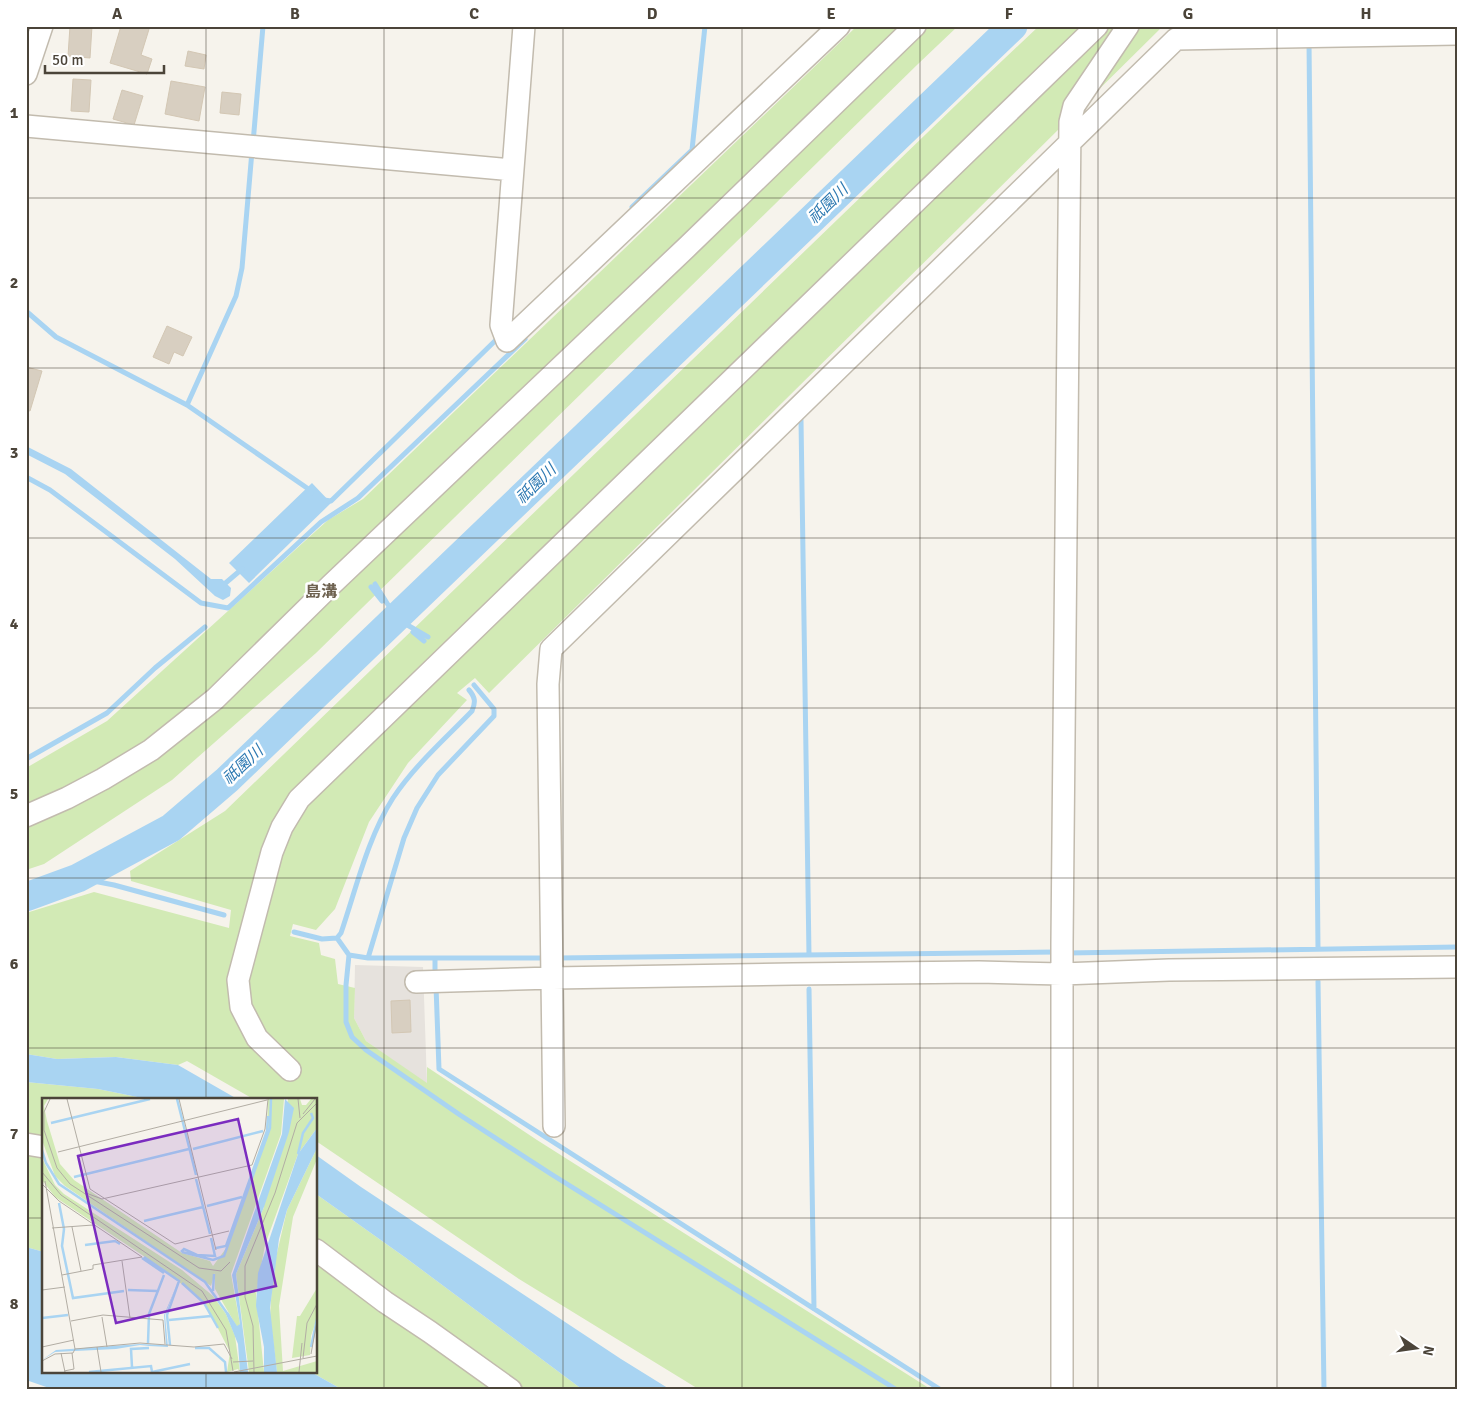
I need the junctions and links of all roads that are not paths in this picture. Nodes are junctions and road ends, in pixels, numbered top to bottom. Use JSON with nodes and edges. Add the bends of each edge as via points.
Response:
{"nodes":[{"id":1,"x":42,"y":26,"type":"edge"},
{"id":2,"x":524,"y":26,"type":"edge"},
{"id":3,"x":840,"y":26,"type":"edge"},
{"id":4,"x":915,"y":26,"type":"edge"},
{"id":5,"x":1097,"y":26,"type":"edge"},
{"id":6,"x":1128,"y":26,"type":"edge"},
{"id":7,"x":1457,"y":34,"type":"edge"},
{"id":8,"x":26,"y":74,"type":"edge"},
{"id":9,"x":26,"y":126,"type":"edge"},
{"id":10,"x":1069,"y":142,"type":"junction"},
{"id":11,"x":512,"y":170,"type":"junction"},
{"id":12,"x":26,"y":816,"type":"edge"},
{"id":13,"x":1457,"y":967,"type":"edge"},
{"id":14,"x":1062,"y":974,"type":"junction"},
{"id":15,"x":553,"y":978,"type":"junction"},
{"id":16,"x":416,"y":982,"type":"dead end"},
{"id":17,"x":290,"y":1070,"type":"dead end"},
{"id":18,"x":554,"y":1126,"type":"dead end"},
{"id":19,"x":26,"y":1144,"type":"edge"},
{"id":20,"x":42,"y":1147,"type":"edge"},
{"id":21,"x":318,"y":1252,"type":"edge"},
{"id":22,"x":511,"y":1390,"type":"edge"},
{"id":23,"x":1062,"y":1390,"type":"edge"}],
"edges":[{"from":1,"to":8,"type":"street"},
{"from":2,"to":11,"type":"street"},
{"from":3,"to":11,"type":"street","via":[[504,333]]},
{"from":4,"to":12,"type":"street","via":[[215,699],[151,750],[103,779]]},
{"from":5,"to":17,"type":"street","via":[[299,799],[272,852],[238,980],[241,1007],[257,1038]]},
{"from":6,"to":10,"type":"street","via":[[1074,106]]},
{"from":7,"to":10,"type":"street","via":[[1176,39]]},
{"from":9,"to":11,"type":"street"},
{"from":10,"to":14,"type":"street"},
{"from":10,"to":15,"type":"street","via":[[551,649],[548,684]]},
{"from":13,"to":14,"type":"street"},
{"from":14,"to":15,"type":"street","via":[[979,972]]},
{"from":14,"to":23,"type":"street"},
{"from":15,"to":16,"type":"street"},
{"from":15,"to":18,"type":"street"},
{"from":19,"to":20,"type":"street"},
{"from":21,"to":22,"type":"street","via":[[384,1302]]}]}
